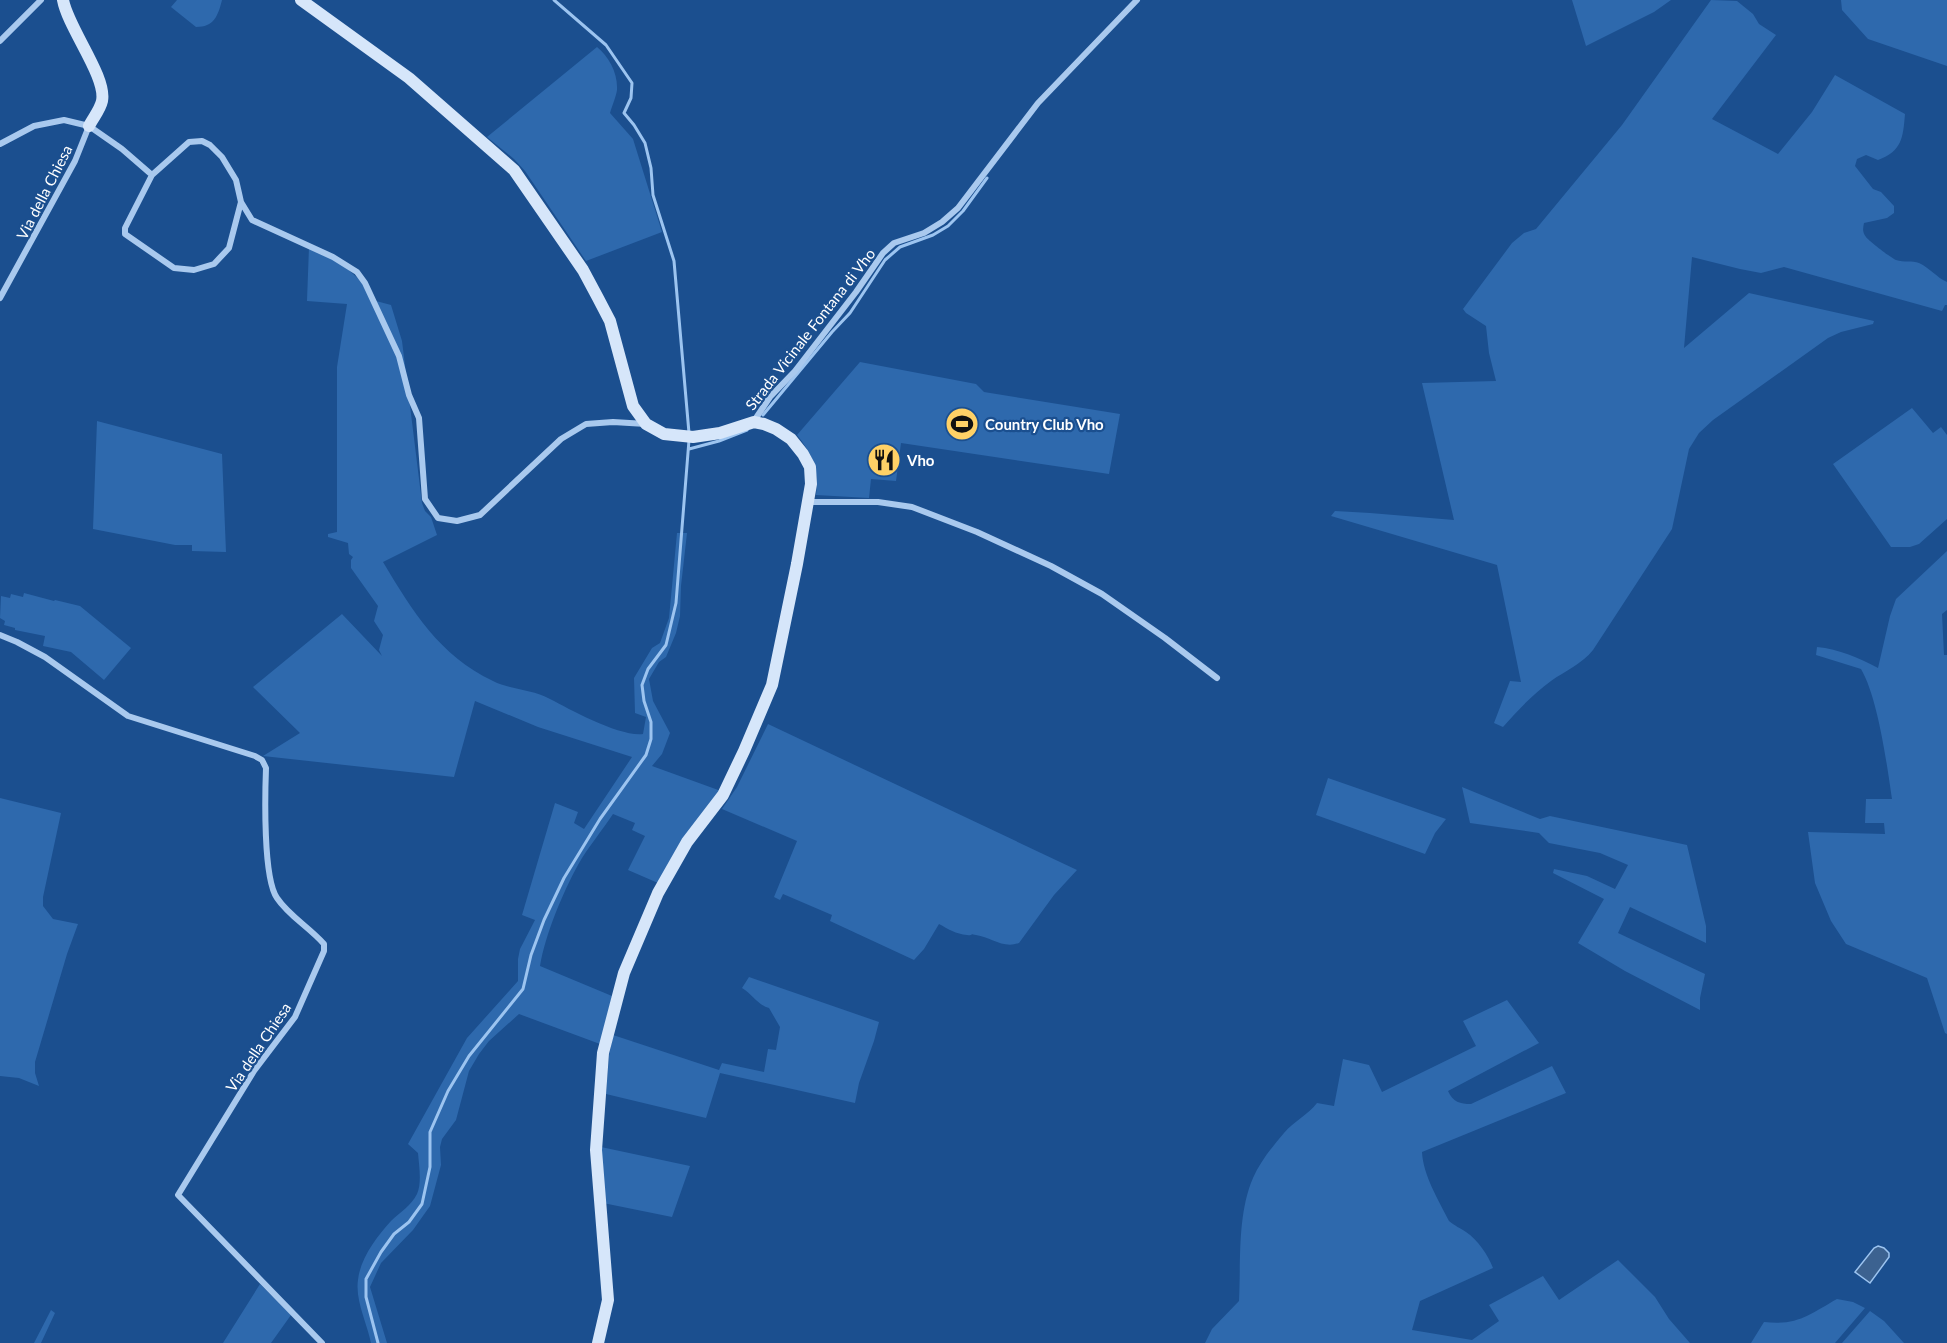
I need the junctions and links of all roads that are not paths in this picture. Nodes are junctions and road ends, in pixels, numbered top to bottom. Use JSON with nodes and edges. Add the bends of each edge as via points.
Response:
{"nodes":[{"id":1,"x":41,"y":0,"type":"edge"},
{"id":2,"x":63,"y":0,"type":"edge"},
{"id":3,"x":301,"y":0,"type":"edge"},
{"id":4,"x":1137,"y":0,"type":"edge"},
{"id":5,"x":0,"y":41,"type":"edge"},
{"id":6,"x":89,"y":126,"type":"junction"},
{"id":7,"x":0,"y":144,"type":"edge"},
{"id":8,"x":152,"y":175,"type":"junction"},
{"id":9,"x":242,"y":202,"type":"junction"},
{"id":10,"x":0,"y":298,"type":"edge"},
{"id":11,"x":754,"y":422,"type":"junction"},
{"id":12,"x":646,"y":424,"type":"junction"},
{"id":13,"x":807,"y":502,"type":"junction"},
{"id":14,"x":0,"y":635,"type":"edge"},
{"id":15,"x":1217,"y":678,"type":"dead end"},
{"id":16,"x":322,"y":1343,"type":"edge"},
{"id":17,"x":598,"y":1343,"type":"edge"}],
"edges":[{"from":1,"to":5,"type":"street"},
{"from":2,"to":6,"type":"street","via":[[102,88],[101,103]]},
{"from":3,"to":12,"type":"street","via":[[409,78],[514,170],[583,270],[610,321],[633,406]]},
{"from":4,"to":11,"type":"street","name":"Strada Vicinale Fontana di Vho","via":[[1038,103],[958,208],[924,233],[894,243],[883,252]]},
{"from":6,"to":7,"type":"street","via":[[64,120],[34,126]]},
{"from":6,"to":8,"type":"street"},
{"from":6,"to":10,"type":"street","name":"Via della Chiesa","via":[[75,161]]},
{"from":8,"to":9,"type":"street","via":[[189,142],[202,141],[222,157],[236,180]]},
{"from":8,"to":9,"type":"street","via":[[125,234],[174,268],[194,270],[214,264],[229,248]]},
{"from":9,"to":12,"type":"street","via":[[252,220],[333,257],[357,272],[365,283],[399,356],[419,418],[425,499],[438,518],[457,521],[480,515],[561,439],[586,424]]},
{"from":11,"to":12,"type":"street","via":[[720,433],[688,437],[664,434]]},
{"from":11,"to":13,"type":"street","via":[[776,429],[803,454],[810,467]]},
{"from":13,"to":15,"type":"street","via":[[878,502],[912,507],[977,532],[1102,594]]},
{"from":13,"to":17,"type":"street","via":[[772,685],[723,795],[687,842],[658,893],[624,973],[603,1053],[596,1150],[608,1300]]},
{"from":14,"to":16,"type":"street","name":"Via della Chiesa","via":[[45,657],[128,716],[255,756],[265,763],[272,887],[282,905],[325,947],[295,1017],[254,1071],[178,1195]]}]}
